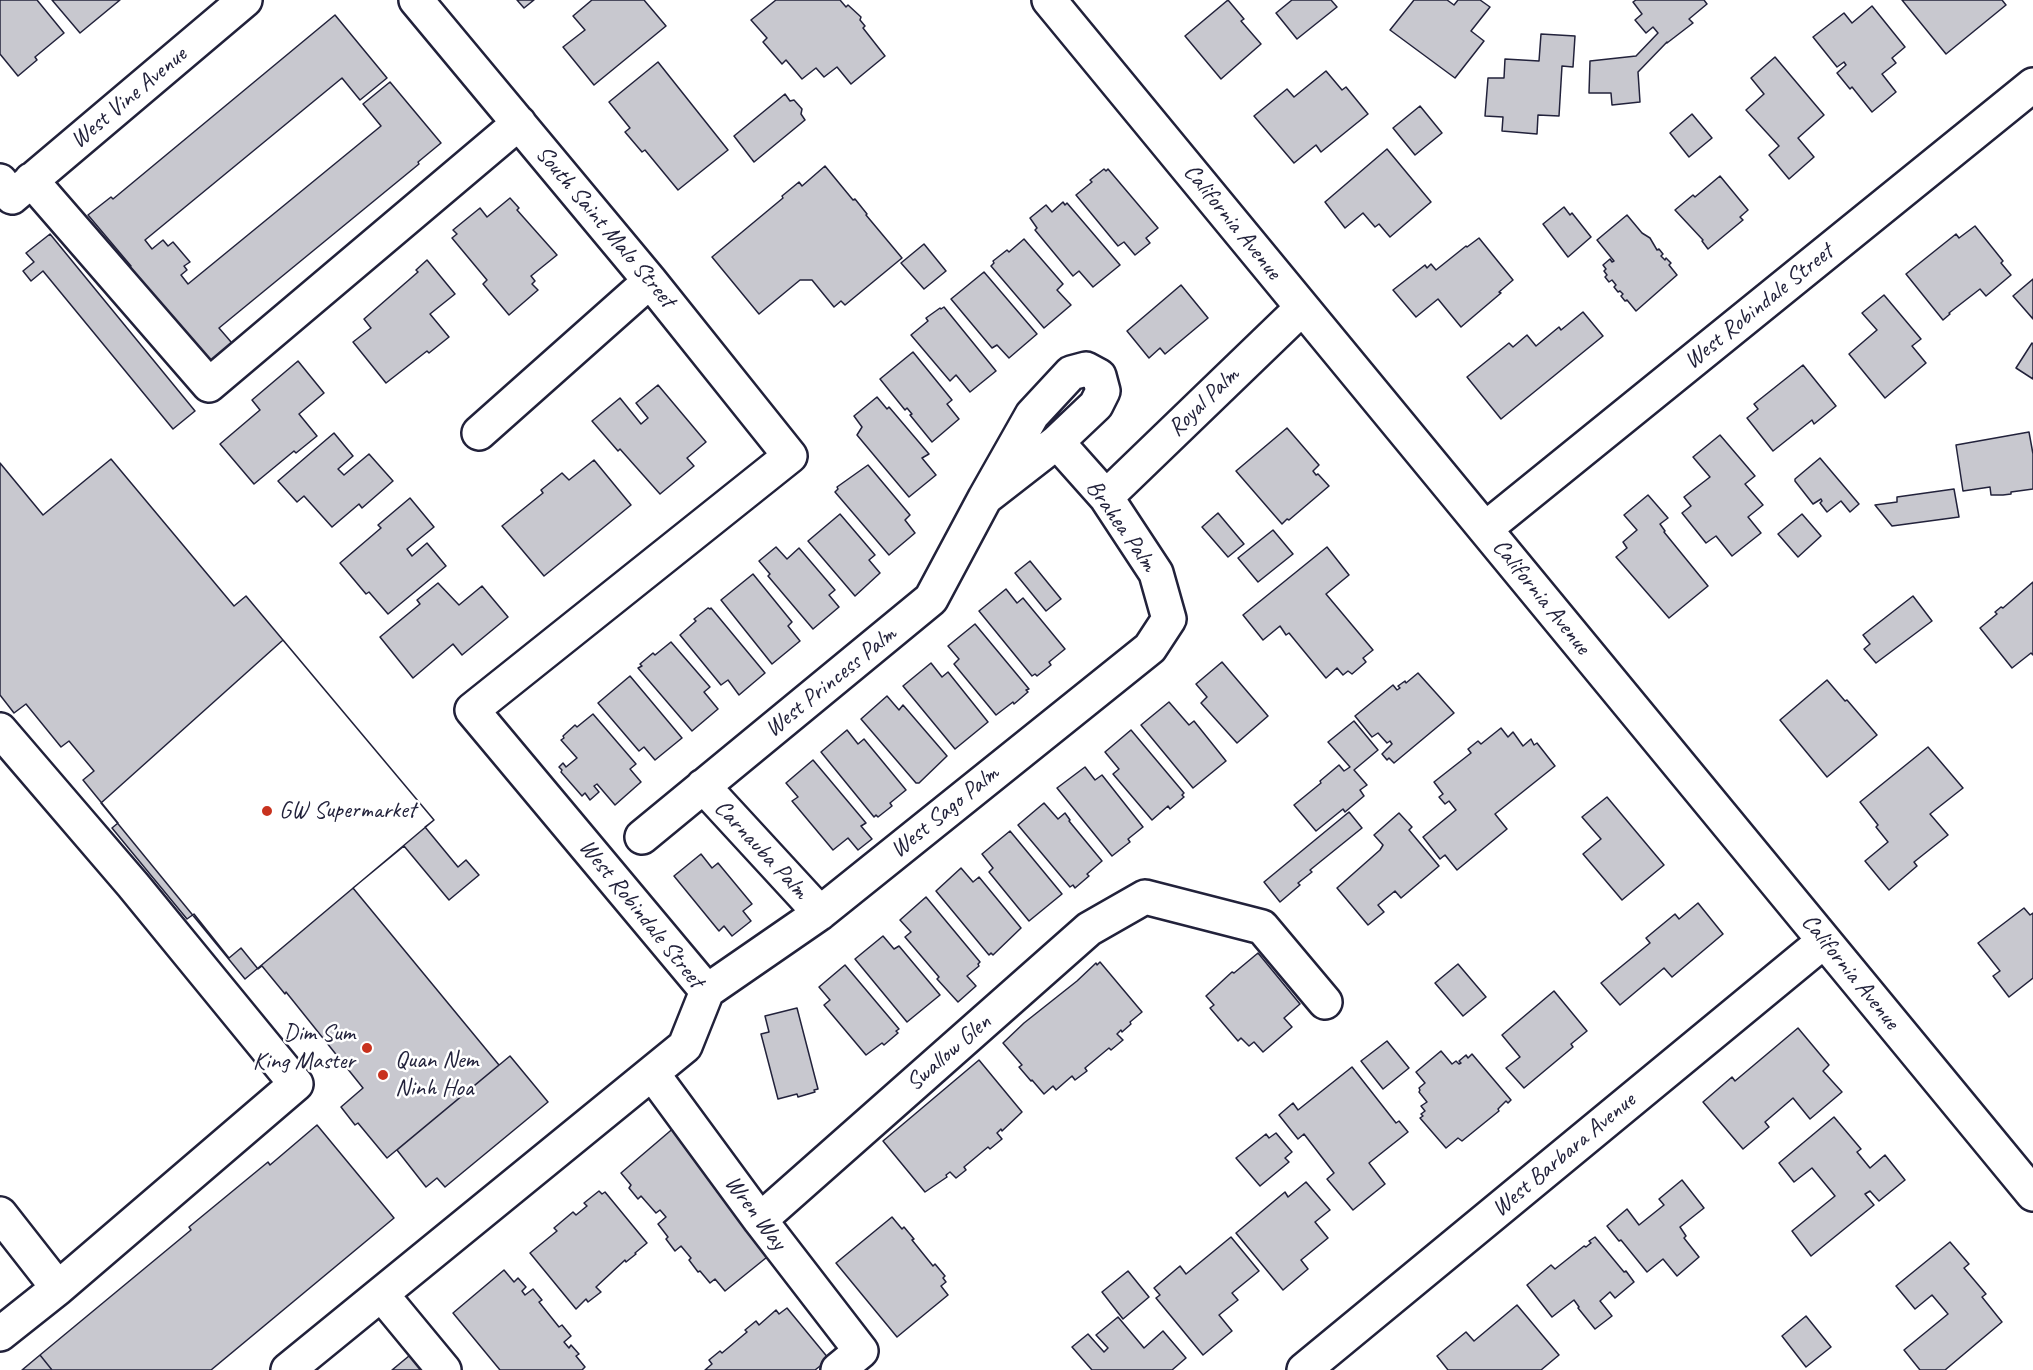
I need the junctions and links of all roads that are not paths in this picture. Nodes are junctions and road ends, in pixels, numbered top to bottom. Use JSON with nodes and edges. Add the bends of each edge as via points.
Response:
{"nodes":[{"id":1,"x":246,"y":0,"type":"edge"},
{"id":2,"x":416,"y":0,"type":"edge"},
{"id":3,"x":1049,"y":0,"type":"edge"},
{"id":4,"x":2033,"y":85,"type":"edge"},
{"id":5,"x":519,"y":123,"type":"junction"},
{"id":6,"x":14,"y":186,"type":"edge"},
{"id":7,"x":650,"y":281,"type":"junction"},
{"id":8,"x":1302,"y":308,"type":"junction"},
{"id":9,"x":479,"y":433,"type":"dead end"},
{"id":10,"x":1057,"y":442,"type":"junction"},
{"id":11,"x":789,"y":456,"type":"joint"},
{"id":12,"x":1106,"y":497,"type":"junction"},
{"id":13,"x":985,"y":498,"type":"junction"},
{"id":14,"x":1485,"y":529,"type":"junction"},
{"id":15,"x":1169,"y":619,"type":"joint"},
{"id":16,"x":0,"y":730,"type":"edge"},
{"id":17,"x":703,"y":786,"type":"junction"},
{"id":18,"x":642,"y":837,"type":"dead end"},
{"id":19,"x":819,"y":913,"type":"junction"},
{"id":20,"x":1824,"y":940,"type":"junction"},
{"id":21,"x":707,"y":991,"type":"junction"},
{"id":22,"x":1325,"y":1002,"type":"dead end"},
{"id":23,"x":652,"y":1073,"type":"junction"},
{"id":24,"x":2033,"y":1194,"type":"edge"},
{"id":25,"x":0,"y":1214,"type":"edge"},
{"id":26,"x":760,"y":1220,"type":"junction"},
{"id":27,"x":57,"y":1288,"type":"junction"},
{"id":28,"x":382,"y":1295,"type":"junction"},
{"id":29,"x":0,"y":1334,"type":"edge"},
{"id":30,"x":849,"y":1360,"type":"edge"},
{"id":31,"x":288,"y":1370,"type":"edge"},
{"id":32,"x":444,"y":1370,"type":"edge"},
{"id":33,"x":1304,"y":1370,"type":"edge"}],
"edges":[{"from":1,"to":6,"type":"street","name":"West Vine Avenue"},
{"from":2,"to":5,"type":"street","name":"South Saint Malo Street"},
{"from":3,"to":8,"type":"street","name":"California Avenue"},
{"from":4,"to":14,"type":"street","name":"West Robindale Street"},
{"from":5,"to":6,"type":"street","via":[[209,385]]},
{"from":5,"to":7,"type":"street","name":"South Saint Malo Street"},
{"from":7,"to":9,"type":"street"},
{"from":7,"to":11,"type":"street","name":"South Saint Malo Street"},
{"from":8,"to":12,"type":"street","name":"Royal Palm"},
{"from":8,"to":14,"type":"street","name":"California Avenue"},
{"from":10,"to":12,"type":"street","name":"Brahea Palm"},
{"from":10,"to":13,"type":"street","name":"West Princess Palm"},
{"from":10,"to":13,"type":"street","name":"West Princess Palm","via":[[1096,405],[1103,391],[1100,376],[1086,369],[1071,373],[1032,415]]},
{"from":11,"to":21,"type":"street","name":"West Robindale Street","via":[[472,710]]},
{"from":12,"to":15,"type":"street","name":"Brahea Palm","via":[[1156,573]]},
{"from":13,"to":17,"type":"street","name":"West Princess Palm","via":[[931,599]]},
{"from":14,"to":20,"type":"street","name":"California Avenue"},
{"from":15,"to":19,"type":"street","name":"West Sago Palm","via":[[1150,648]]},
{"from":16,"to":27,"type":"street","via":[[296,1084]]},
{"from":17,"to":18,"type":"street","name":"West Princess Palm"},
{"from":17,"to":19,"type":"street","name":"Carnauba Palm"},
{"from":19,"to":21,"type":"street","name":"West Sago Palm"},
{"from":20,"to":24,"type":"street","name":"California Avenue"},
{"from":20,"to":33,"type":"street","name":"West Barbara Avenue"},
{"from":21,"to":23,"type":"street","name":"West Robindale Street","via":[[685,1046]]},
{"from":22,"to":26,"type":"street","name":"Swallow Glen","via":[[1262,927],[1145,897],[1089,929]]},
{"from":23,"to":26,"type":"street","name":"Wren Way"},
{"from":23,"to":28,"type":"street","name":"West Robindale Street"},
{"from":25,"to":27,"type":"street"},
{"from":26,"to":30,"type":"street","name":"Wren Way"},
{"from":27,"to":29,"type":"street"},
{"from":28,"to":31,"type":"street","name":"West Robindale Street"},
{"from":28,"to":32,"type":"street"}]}
